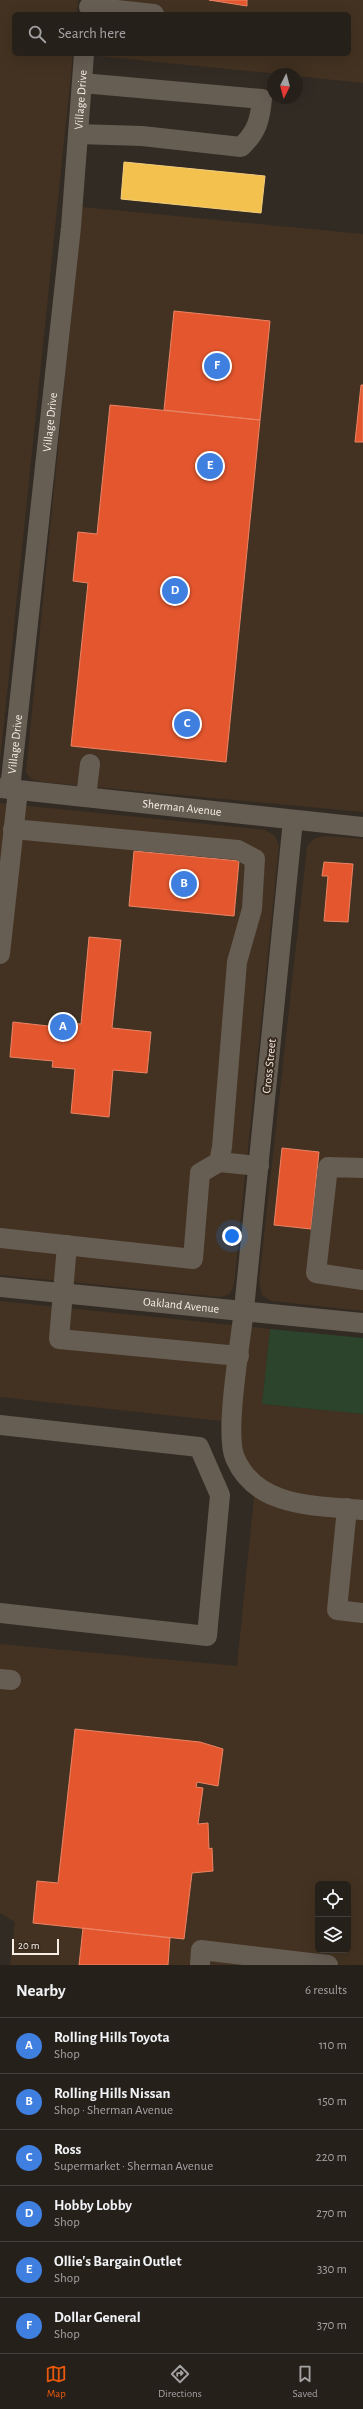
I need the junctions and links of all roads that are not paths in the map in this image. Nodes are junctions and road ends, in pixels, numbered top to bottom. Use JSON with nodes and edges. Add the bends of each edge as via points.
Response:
{"nodes":[{"id":1,"x":89,"y":7,"type":"edge"},
{"id":2,"x":135,"y":12,"type":"edge"},
{"id":3,"x":84,"y":56,"type":"edge"},
{"id":4,"x":82,"y":83,"type":"junction"},
{"id":5,"x":78,"y":134,"type":"junction"},
{"id":6,"x":90,"y":764,"type":"dead end"},
{"id":7,"x":9,"y":789,"type":"edge"},
{"id":8,"x":86,"y":797,"type":"junction"},
{"id":9,"x":293,"y":820,"type":"junction"},
{"id":10,"x":363,"y":826,"type":"edge"},
{"id":11,"x":13,"y":829,"type":"junction"},
{"id":12,"x":0,"y":954,"type":"edge"},
{"id":13,"x":219,"y":1162,"type":"junction"},
{"id":14,"x":259,"y":1166,"type":"junction"},
{"id":15,"x":363,"y":1168,"type":"edge"},
{"id":16,"x":0,"y":1238,"type":"edge"},
{"id":17,"x":67,"y":1245,"type":"junction"},
{"id":18,"x":363,"y":1280,"type":"edge"},
{"id":19,"x":0,"y":1287,"type":"edge"},
{"id":20,"x":64,"y":1293,"type":"junction"},
{"id":21,"x":244,"y":1311,"type":"junction"},
{"id":22,"x":363,"y":1322,"type":"edge"},
{"id":23,"x":239,"y":1356,"type":"junction"},
{"id":24,"x":0,"y":1425,"type":"edge"},
{"id":25,"x":355,"y":1509,"type":"edge"},
{"id":26,"x":0,"y":1613,"type":"edge"},
{"id":27,"x":363,"y":1613,"type":"edge"},
{"id":28,"x":200,"y":1965,"type":"edge"},
{"id":29,"x":328,"y":1965,"type":"edge"}],
"edges":[{"from":1,"to":2,"type":"street"},
{"from":3,"to":4,"type":"street","name":"Village Drive"},
{"from":4,"to":5,"type":"street","name":"Village Drive"},
{"from":4,"to":5,"type":"street","via":[[262,99],[261,112],[254,135],[241,147],[142,136]]},
{"from":5,"to":7,"type":"street","name":"Village Drive","via":[[71,227]]},
{"from":6,"to":8,"type":"street"},
{"from":7,"to":8,"type":"street","name":"Sherman Avenue"},
{"from":7,"to":11,"type":"street","name":"Village Drive"},
{"from":8,"to":9,"type":"street","name":"Sherman Avenue"},
{"from":9,"to":10,"type":"street","name":"Sherman Avenue"},
{"from":9,"to":14,"type":"street","name":"Cross Street"},
{"from":11,"to":12,"type":"street","name":"Village Drive"},
{"from":11,"to":13,"type":"street","via":[[238,850],[255,859],[252,909],[237,962]]},
{"from":13,"to":14,"type":"street"},
{"from":13,"to":17,"type":"street","via":[[200,1173],[192,1259]]},
{"from":14,"to":21,"type":"street","name":"Cross Street"},
{"from":15,"to":18,"type":"street","via":[[328,1167],[316,1273]]},
{"from":16,"to":17,"type":"street"},
{"from":17,"to":20,"type":"street"},
{"from":19,"to":20,"type":"street","name":"Oakland Avenue"},
{"from":20,"to":21,"type":"street","name":"Oakland Avenue"},
{"from":20,"to":23,"type":"street","via":[[59,1339]]},
{"from":21,"to":22,"type":"street","name":"Oakland Avenue"},
{"from":21,"to":23,"type":"street","name":"Cross Street"},
{"from":23,"to":25,"type":"street","name":"Cross Street","via":[[231,1422],[234,1458],[249,1478],[268,1495],[283,1501]]},
{"from":24,"to":26,"type":"street","via":[[200,1447],[220,1495],[207,1636]]},
{"from":25,"to":27,"type":"street","via":[[337,1610]]},
{"from":28,"to":29,"type":"street","via":[[202,1950]]}]}
